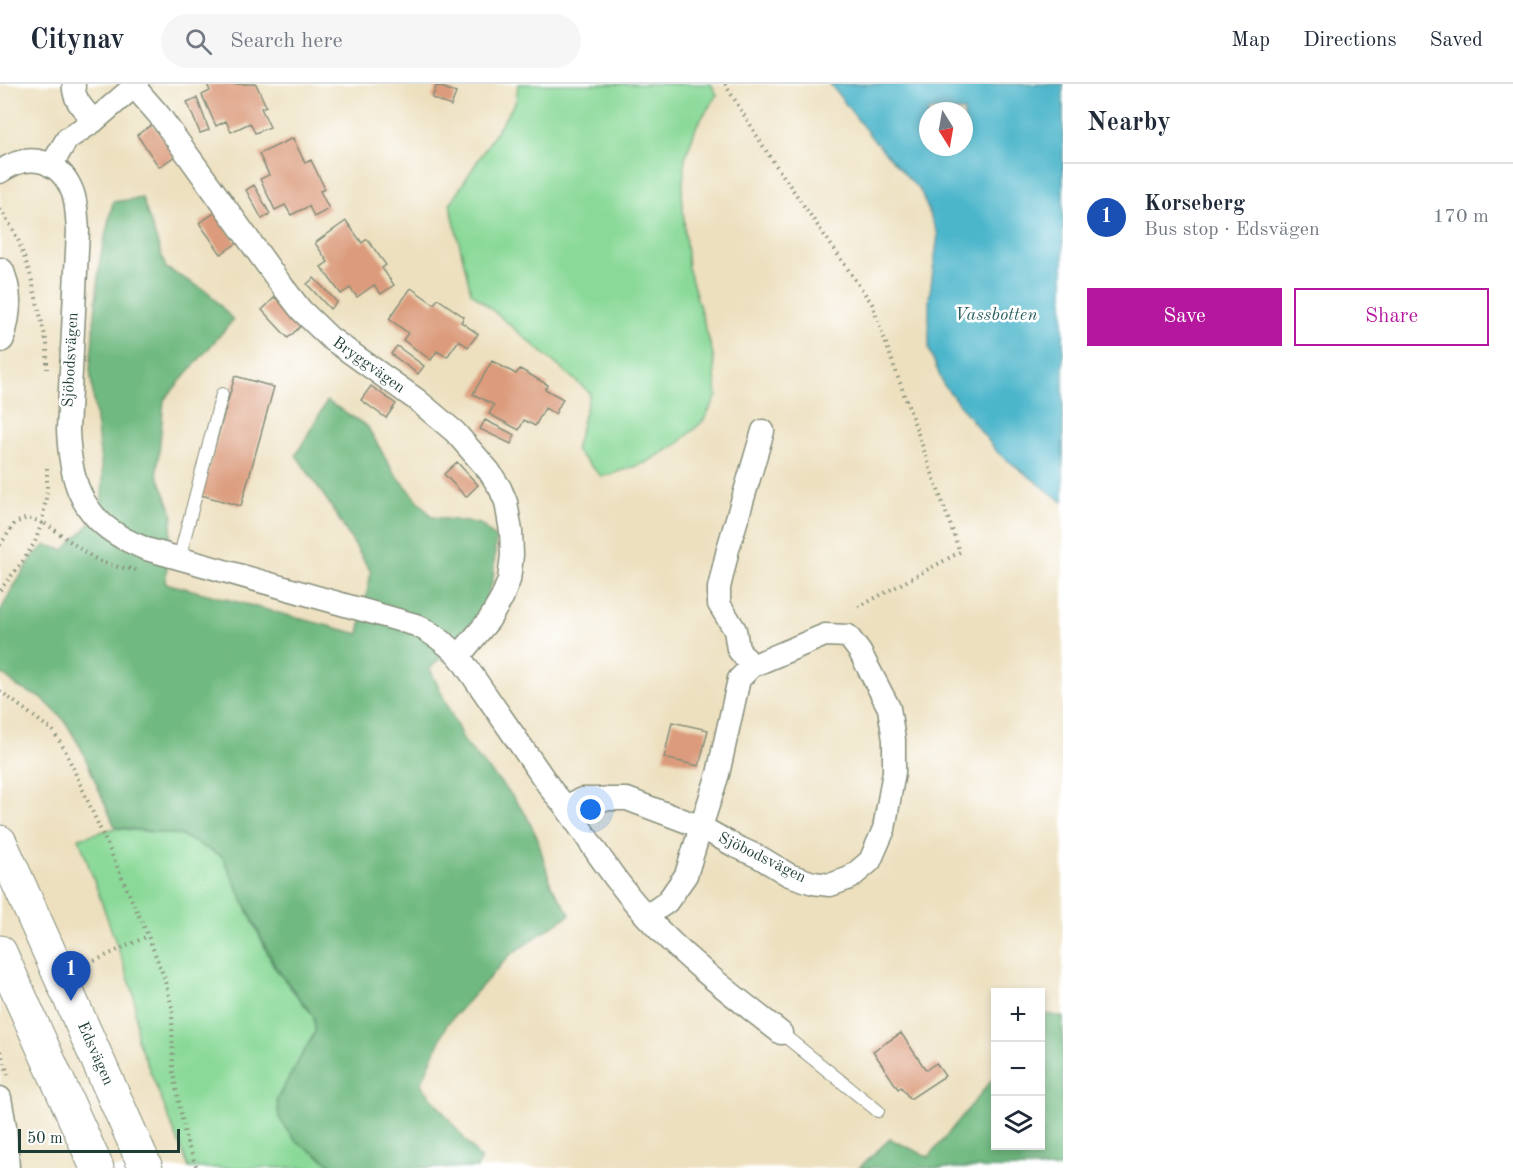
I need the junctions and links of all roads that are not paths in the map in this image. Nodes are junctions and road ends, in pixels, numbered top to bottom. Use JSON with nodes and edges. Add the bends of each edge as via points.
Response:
{"nodes":[{"id":1,"x":135,"y":85,"type":"edge"},
{"id":2,"x":72,"y":88,"type":"edge"},
{"id":3,"x":94,"y":121,"type":"junction"},
{"id":4,"x":51,"y":166,"type":"junction"},
{"id":5,"x":0,"y":172,"type":"edge"},
{"id":6,"x":0,"y":272,"type":"edge"},
{"id":7,"x":0,"y":338,"type":"edge"},
{"id":8,"x":222,"y":394,"type":"dead end"},
{"id":9,"x":763,"y":431,"type":"dead end"},
{"id":10,"x":179,"y":559,"type":"junction"},
{"id":11,"x":459,"y":656,"type":"junction"},
{"id":12,"x":752,"y":666,"type":"junction"},
{"id":13,"x":566,"y":806,"type":"junction"},
{"id":14,"x":701,"y":827,"type":"junction"},
{"id":15,"x":0,"y":842,"type":"edge"},
{"id":16,"x":647,"y":916,"type":"junction"},
{"id":17,"x":0,"y":952,"type":"edge"},
{"id":18,"x":781,"y":1033,"type":"joint"},
{"id":19,"x":0,"y":1098,"type":"edge"},
{"id":20,"x":878,"y":1112,"type":"dead end"},
{"id":21,"x":8,"y":1168,"type":"edge"},
{"id":22,"x":98,"y":1168,"type":"edge"},
{"id":23,"x":146,"y":1168,"type":"edge"}],
"edges":[{"from":1,"to":3,"type":"street","name":"Bryggvägen"},
{"from":1,"to":11,"type":"street","name":"Bryggvägen","via":[[301,310],[330,338],[455,432],[500,488],[512,531],[509,580],[489,620]]},
{"from":2,"to":3,"type":"street"},
{"from":3,"to":4,"type":"street","name":"Bryggvägen","via":[[67,140]]},
{"from":4,"to":5,"type":"street","via":[[24,161]]},
{"from":4,"to":10,"type":"street","name":"Sjöbodsvägen","via":[[68,183],[77,214],[68,430],[75,481],[89,510],[104,526],[121,538]]},
{"from":6,"to":7,"type":"street","via":[[7,302]]},
{"from":8,"to":10,"type":"lane"},
{"from":9,"to":12,"type":"street","via":[[719,588],[719,604],[735,630],[738,649]]},
{"from":10,"to":11,"type":"street","name":"Sjöbodsvägen","via":[[416,625],[445,642]]},
{"from":11,"to":13,"type":"street","name":"Sjöbodsvägen"},
{"from":12,"to":14,"type":"street","name":"Sjöbodsvägen","via":[[739,679],[718,774]]},
{"from":12,"to":14,"type":"street","name":"Sjöbodsvägen","via":[[825,635],[848,636],[868,666],[890,718],[894,772],[884,829],[870,861],[850,878],[830,885],[789,875]]},
{"from":13,"to":14,"type":"street","name":"Sjöbodsvägen","via":[[582,799],[627,799]]},
{"from":13,"to":16,"type":"street","name":"Sjöbodsvägen"},
{"from":14,"to":16,"type":"street","name":"Sjöbodsvägen","via":[[686,875],[667,902]]},
{"from":15,"to":23,"type":"main road","name":"Edsvägen"},
{"from":16,"to":18,"type":"street","name":"Sjöbodsvägen","via":[[702,971]]},
{"from":17,"to":22,"type":"main road"},
{"from":18,"to":20,"type":"lane","name":"Sjöbodsvägen"},
{"from":19,"to":21,"type":"street"}]}
